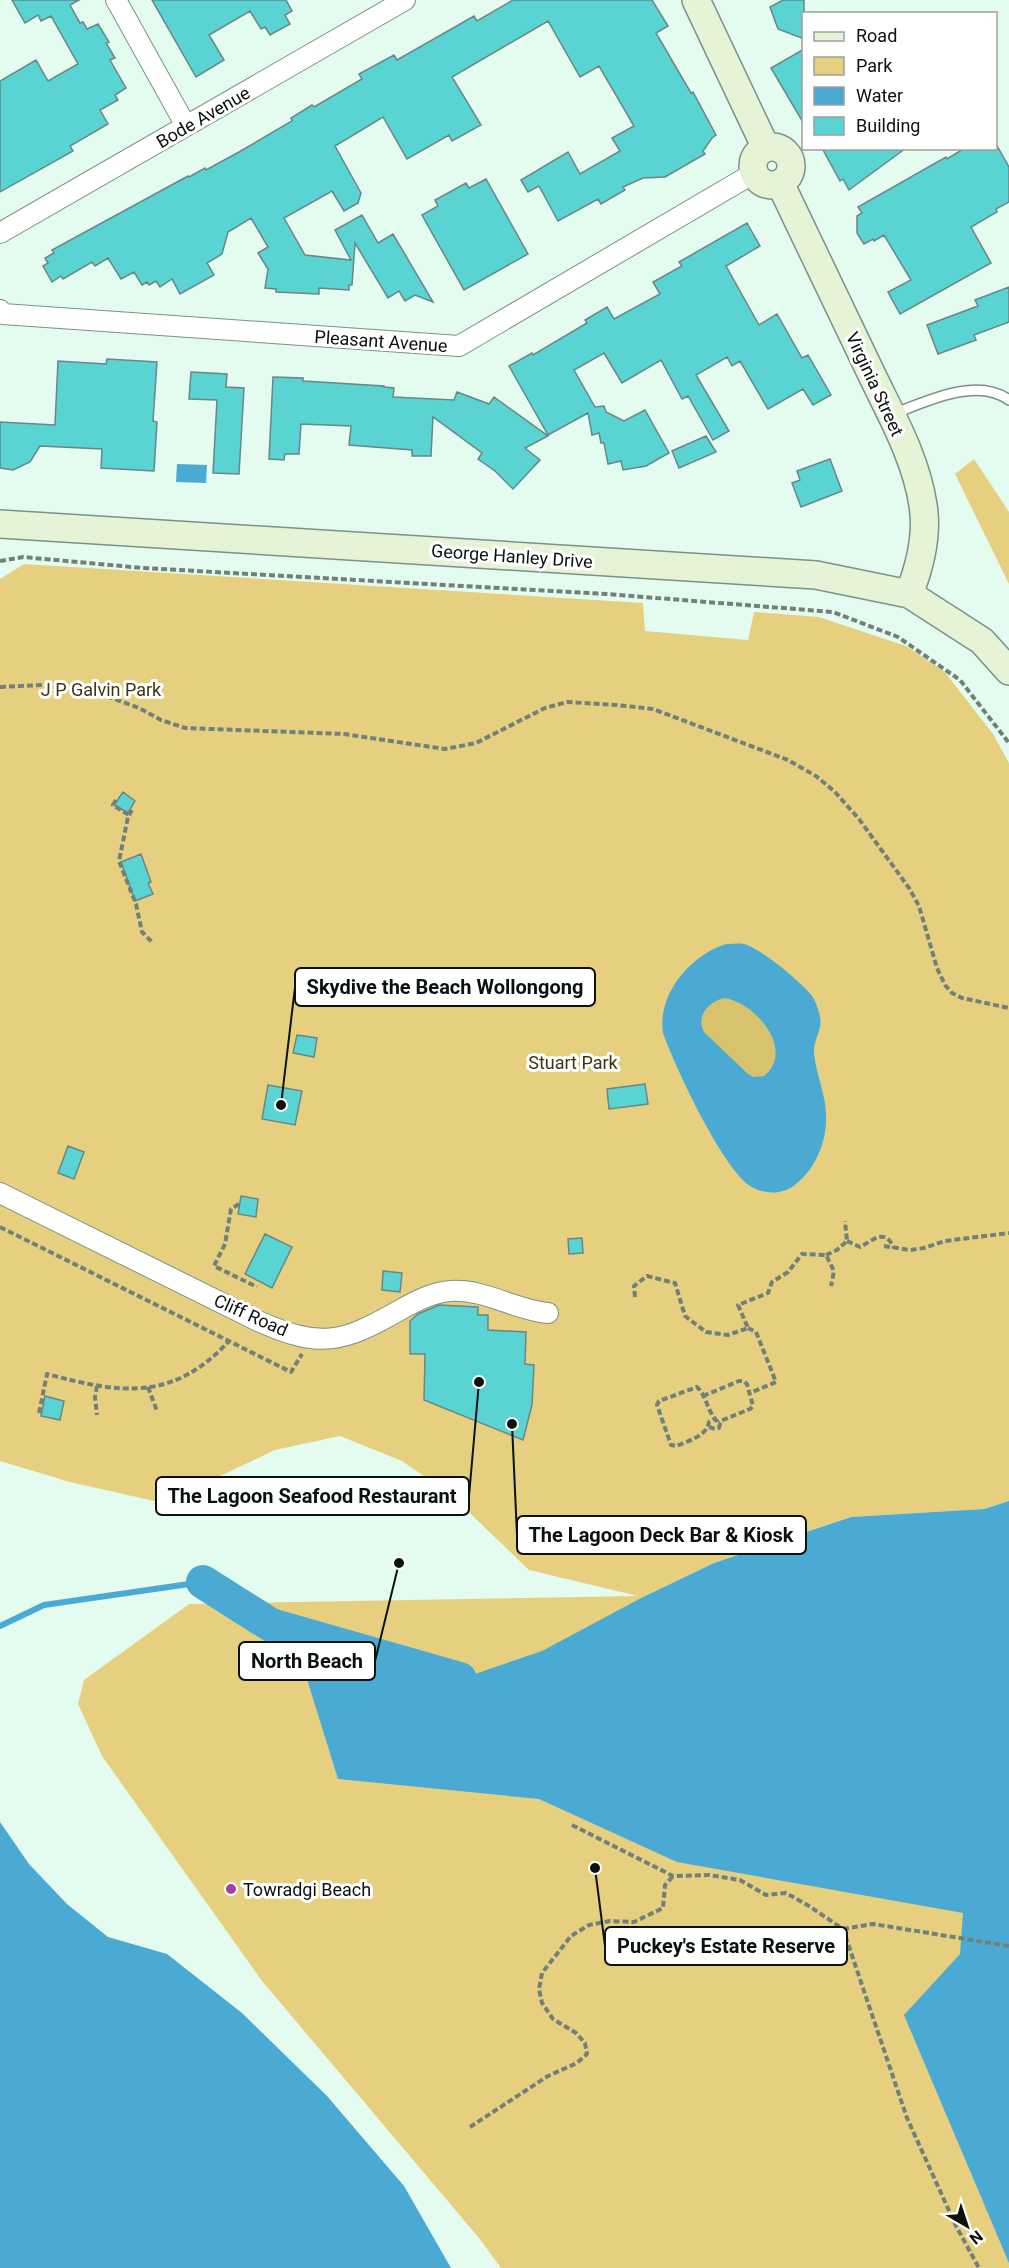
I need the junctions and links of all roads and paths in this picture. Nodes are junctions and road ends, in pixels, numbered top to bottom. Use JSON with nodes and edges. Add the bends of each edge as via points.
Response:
{"nodes":[{"id":1,"x":116,"y":0,"type":"edge"},
{"id":2,"x":405,"y":0,"type":"edge"},
{"id":3,"x":696,"y":0,"type":"edge"},
{"id":4,"x":186,"y":126,"type":"junction"},
{"id":5,"x":766,"y":148,"type":"junction"},
{"id":6,"x":754,"y":173,"type":"junction"},
{"id":7,"x":780,"y":183,"type":"junction"},
{"id":8,"x":0,"y":233,"type":"edge"},
{"id":9,"x":0,"y":310,"type":"edge"},
{"id":10,"x":1009,"y":400,"type":"edge"},
{"id":11,"x":891,"y":415,"type":"junction"},
{"id":12,"x":0,"y":524,"type":"edge"},
{"id":13,"x":0,"y":561,"type":"edge"},
{"id":14,"x":909,"y":594,"type":"junction"},
{"id":15,"x":1005,"y":665,"type":"edge"},
{"id":16,"x":0,"y":687,"type":"edge"},
{"id":17,"x":1009,"y":743,"type":"edge"},
{"id":18,"x":116,"y":800,"type":"dead end"},
{"id":19,"x":152,"y":942,"type":"dead end"},
{"id":20,"x":1009,"y":1008,"type":"edge"},
{"id":21,"x":0,"y":1193,"type":"edge"},
{"id":22,"x":239,"y":1204,"type":"dead end"},
{"id":23,"x":845,"y":1221,"type":"dead end"},
{"id":24,"x":1009,"y":1233,"type":"edge"},
{"id":25,"x":847,"y":1241,"type":"junction"},
{"id":26,"x":884,"y":1246,"type":"dead end"},
{"id":27,"x":894,"y":1248,"type":"junction"},
{"id":28,"x":826,"y":1255,"type":"junction"},
{"id":29,"x":831,"y":1286,"type":"dead end"},
{"id":30,"x":257,"y":1287,"type":"dead end"},
{"id":31,"x":634,"y":1297,"type":"dead end"},
{"id":32,"x":548,"y":1313,"type":"dead end"},
{"id":33,"x":748,"y":1328,"type":"junction"},
{"id":34,"x":230,"y":1340,"type":"dead end"},
{"id":35,"x":97,"y":1386,"type":"junction"},
{"id":36,"x":148,"y":1387,"type":"junction"},
{"id":37,"x":750,"y":1393,"type":"junction"},
{"id":38,"x":703,"y":1396,"type":"junction"},
{"id":39,"x":157,"y":1411,"type":"dead end"},
{"id":40,"x":39,"y":1413,"type":"dead end"},
{"id":41,"x":98,"y":1415,"type":"dead end"},
{"id":42,"x":716,"y":1421,"type":"junction"},
{"id":43,"x":709,"y":1427,"type":"junction"},
{"id":44,"x":572,"y":1825,"type":"dead end"},
{"id":45,"x":674,"y":1876,"type":"junction"},
{"id":46,"x":843,"y":1929,"type":"junction"},
{"id":47,"x":1009,"y":1946,"type":"edge"},
{"id":48,"x":470,"y":2127,"type":"dead end"},
{"id":49,"x":979,"y":2268,"type":"edge"}],
"edges":[{"from":1,"to":4,"type":"street"},
{"from":2,"to":4,"type":"street","name":"Bode Avenue"},
{"from":3,"to":5,"type":"main road"},
{"from":4,"to":8,"type":"street","name":"Bode Avenue"},
{"from":5,"to":6,"type":"main road","via":[[754,158]]},
{"from":5,"to":7,"type":"main road","via":[[776,147],[790,159],[788,177]]},
{"from":6,"to":7,"type":"main road","via":[[765,184]]},
{"from":6,"to":9,"type":"street","name":"Pleasant Avenue","via":[[459,346],[3,314]]},
{"from":7,"to":11,"type":"main road","name":"Virginia Street"},
{"from":10,"to":11,"type":"lane","via":[[1000,393],[981,390],[945,394]]},
{"from":11,"to":14,"type":"main road","name":"Virginia Street","via":[[915,474],[923,506],[920,567]]},
{"from":12,"to":14,"type":"main road","name":"George Hanley Drive","via":[[816,575]]},
{"from":13,"to":17,"type":"path","via":[[22,557],[833,612],[898,637],[960,680]]},
{"from":14,"to":15,"type":"main road","name":"George Hanley Drive","via":[[982,641]]},
{"from":16,"to":20,"type":"path","via":[[42,685],[109,697],[185,728],[344,734],[445,749],[476,743],[545,708],[567,702],[653,710],[788,760],[816,776],[859,819],[909,888],[919,906],[945,986],[962,998]]},
{"from":18,"to":19,"type":"path","via":[[113,805],[130,813],[119,861],[142,932]]},
{"from":21,"to":32,"type":"street","name":"Cliff Road","via":[[258,1321],[296,1335],[322,1339],[350,1336],[424,1298],[452,1291],[478,1293]]},
{"from":22,"to":30,"type":"path","via":[[231,1209],[225,1244],[214,1266]]},
{"from":23,"to":25,"type":"path"},
{"from":24,"to":27,"type":"path","via":[[945,1241],[924,1248]]},
{"from":25,"to":27,"type":"path","via":[[860,1247],[871,1238],[886,1238]]},
{"from":25,"to":28,"type":"path"},
{"from":26,"to":27,"type":"path"},
{"from":28,"to":29,"type":"path","via":[[834,1272]]},
{"from":28,"to":33,"type":"path","via":[[802,1254],[788,1272],[772,1282],[768,1293],[738,1305]]},
{"from":31,"to":33,"type":"path","via":[[634,1286],[647,1276],[659,1278],[675,1283],[685,1316],[706,1332],[728,1335]]},
{"from":33,"to":37,"type":"path","via":[[756,1332],[776,1382]]},
{"from":34,"to":36,"type":"path","via":[[192,1372]]},
{"from":35,"to":36,"type":"path"},
{"from":35,"to":40,"type":"path","via":[[48,1374]]},
{"from":35,"to":41,"type":"path"},
{"from":36,"to":39,"type":"path"},
{"from":37,"to":38,"type":"path","via":[[743,1381]]},
{"from":37,"to":42,"type":"path","via":[[750,1409]]},
{"from":38,"to":42,"type":"path"},
{"from":38,"to":43,"type":"path","via":[[697,1387],[693,1388],[659,1401],[657,1408],[671,1445],[699,1437]]},
{"from":42,"to":43,"type":"path","via":[[709,1422]]},
{"from":42,"to":43,"type":"path","via":[[718,1428]]},
{"from":44,"to":45,"type":"path"},
{"from":45,"to":46,"type":"path","via":[[729,1878],[766,1894],[786,1893]]},
{"from":45,"to":48,"type":"path","via":[[665,1885],[663,1908],[634,1922],[589,1925],[571,1936],[542,1973],[542,2003],[553,2019],[581,2038],[587,2054]]},
{"from":46,"to":47,"type":"path","via":[[873,1923]]},
{"from":46,"to":49,"type":"path","via":[[907,2118]]}]}
